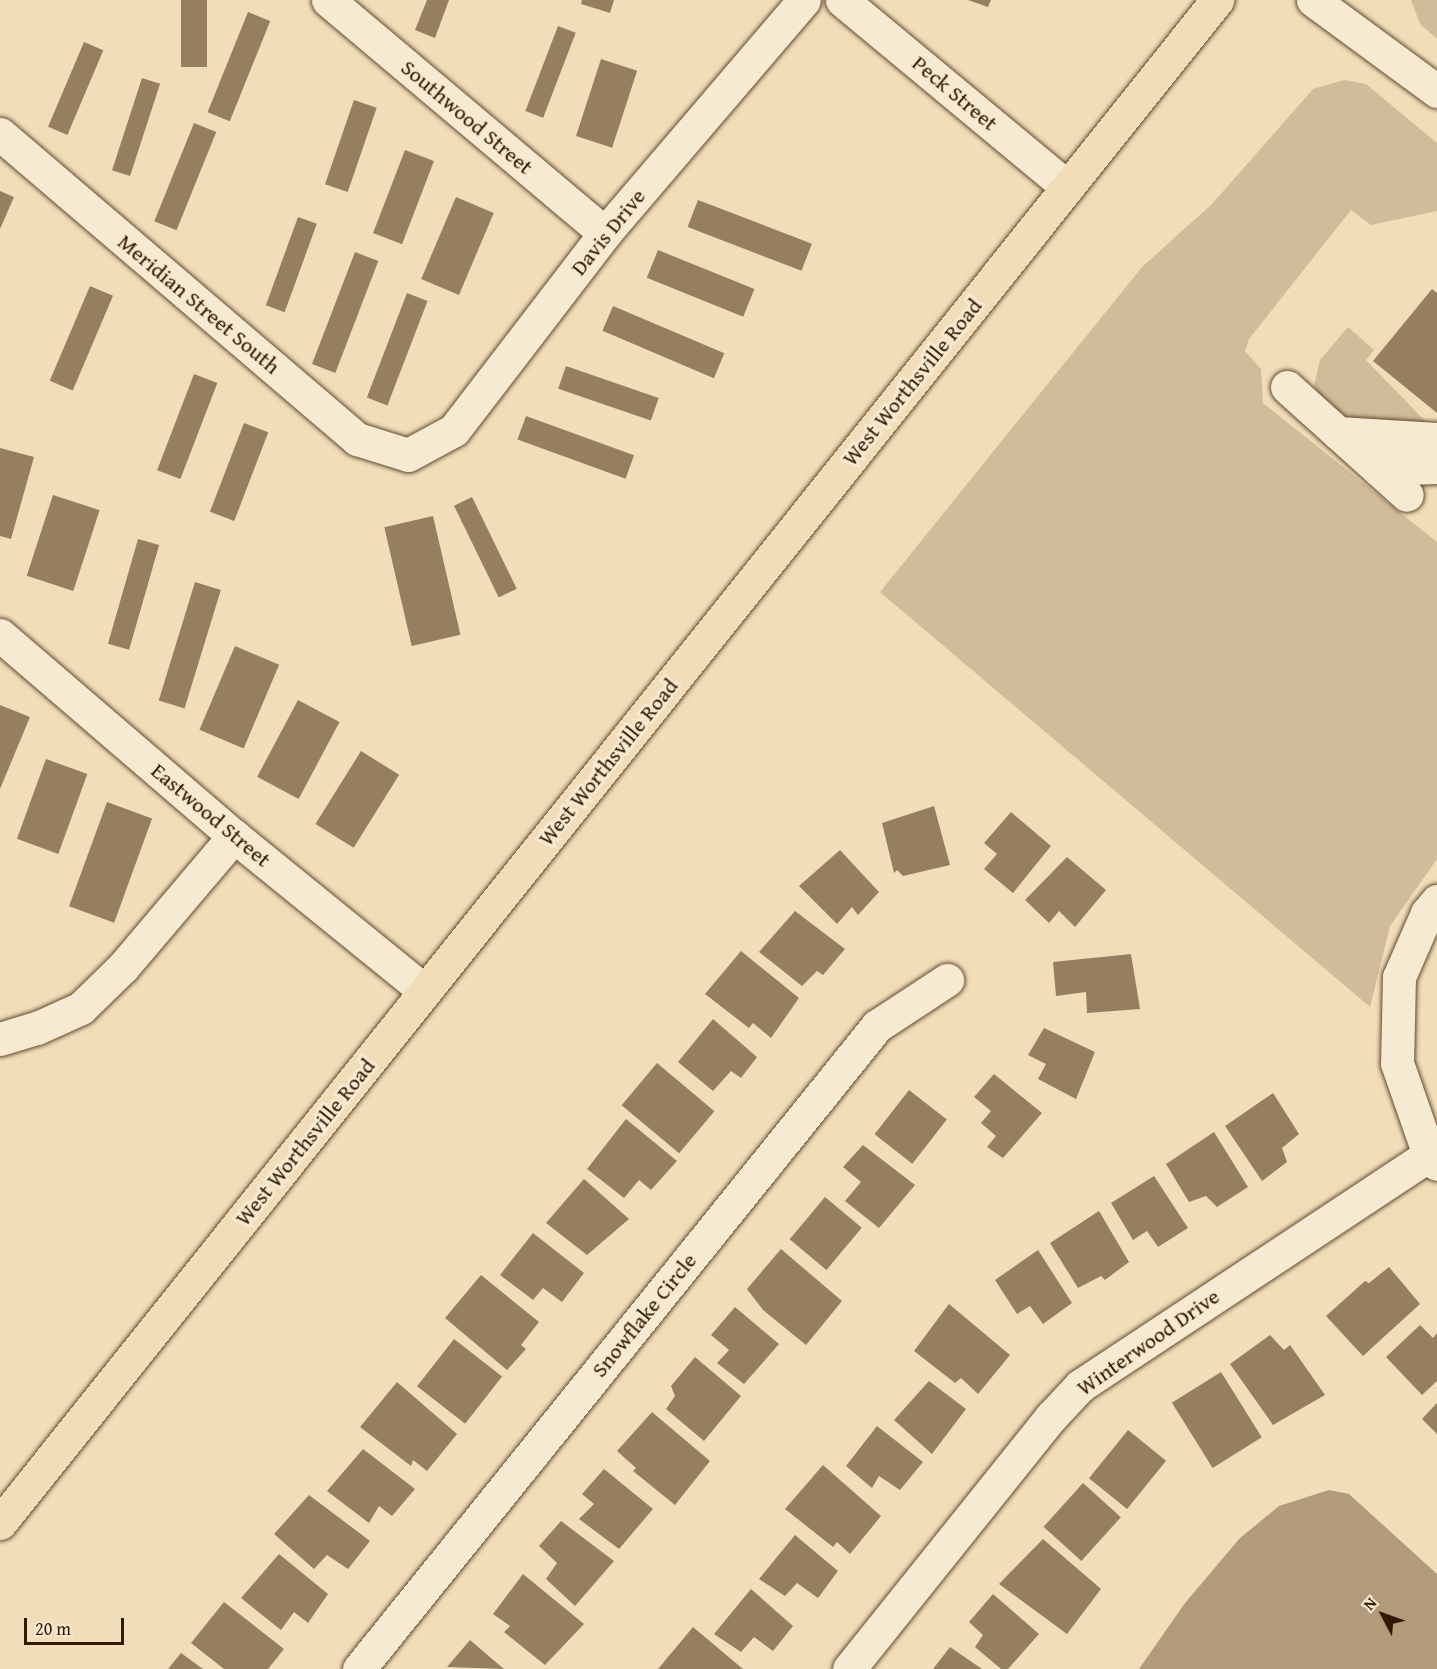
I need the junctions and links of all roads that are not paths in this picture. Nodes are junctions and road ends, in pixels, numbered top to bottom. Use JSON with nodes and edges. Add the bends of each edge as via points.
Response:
{"nodes":[{"id":1,"x":328,"y":0,"type":"edge"},
{"id":2,"x":804,"y":0,"type":"edge"},
{"id":3,"x":842,"y":0,"type":"edge"},
{"id":4,"x":1216,"y":0,"type":"edge"},
{"id":5,"x":1313,"y":0,"type":"edge"},
{"id":6,"x":1437,"y":91,"type":"edge"},
{"id":7,"x":0,"y":134,"type":"edge"},
{"id":8,"x":1067,"y":187,"type":"junction"},
{"id":9,"x":605,"y":234,"type":"junction"},
{"id":10,"x":1287,"y":387,"type":"dead end"},
{"id":11,"x":1437,"y":439,"type":"edge"},
{"id":12,"x":1357,"y":450,"type":"junction"},
{"id":13,"x":1437,"y":453,"type":"edge"},
{"id":14,"x":408,"y":455,"type":"joint"},
{"id":15,"x":1437,"y":467,"type":"edge"},
{"id":16,"x":1407,"y":495,"type":"dead end"},
{"id":17,"x":0,"y":635,"type":"edge"},
{"id":18,"x":234,"y":836,"type":"junction"},
{"id":19,"x":1437,"y":901,"type":"edge"},
{"id":20,"x":947,"y":980,"type":"dead end"},
{"id":21,"x":425,"y":992,"type":"junction"},
{"id":22,"x":0,"y":1039,"type":"edge"},
{"id":23,"x":1433,"y":1159,"type":"edge"},
{"id":24,"x":0,"y":1523,"type":"edge"},
{"id":25,"x":359,"y":1669,"type":"edge"},
{"id":26,"x":849,"y":1669,"type":"edge"}],
"edges":[{"from":1,"to":9,"type":"street","name":"Southwood Street"},
{"from":2,"to":9,"type":"street","name":"Davis Drive"},
{"from":3,"to":8,"type":"street","name":"Peck Street"},
{"from":4,"to":8,"type":"main road","name":"West Worthsville Road"},
{"from":5,"to":6,"type":"street"},
{"from":7,"to":14,"type":"street","name":"Meridian Street South","via":[[357,438]]},
{"from":8,"to":21,"type":"main road","name":"West Worthsville Road"},
{"from":9,"to":14,"type":"street","name":"Davis Drive","via":[[454,430]]},
{"from":10,"to":12,"type":"street"},
{"from":11,"to":12,"type":"street"},
{"from":12,"to":13,"type":"street"},
{"from":12,"to":15,"type":"street"},
{"from":12,"to":16,"type":"street"},
{"from":17,"to":18,"type":"street","name":"Eastwood Street"},
{"from":18,"to":21,"type":"street","name":"Eastwood Street"},
{"from":18,"to":22,"type":"street","via":[[123,967],[81,1008]]},
{"from":19,"to":23,"type":"street","via":[[1427,913],[1399,977],[1396,1063]]},
{"from":20,"to":25,"type":"street","name":"Snowflake Circle","via":[[877,1026]]},
{"from":21,"to":24,"type":"main road","name":"West Worthsville Road"},
{"from":23,"to":26,"type":"street","name":"Winterwood Drive","via":[[1080,1386]]}]}
